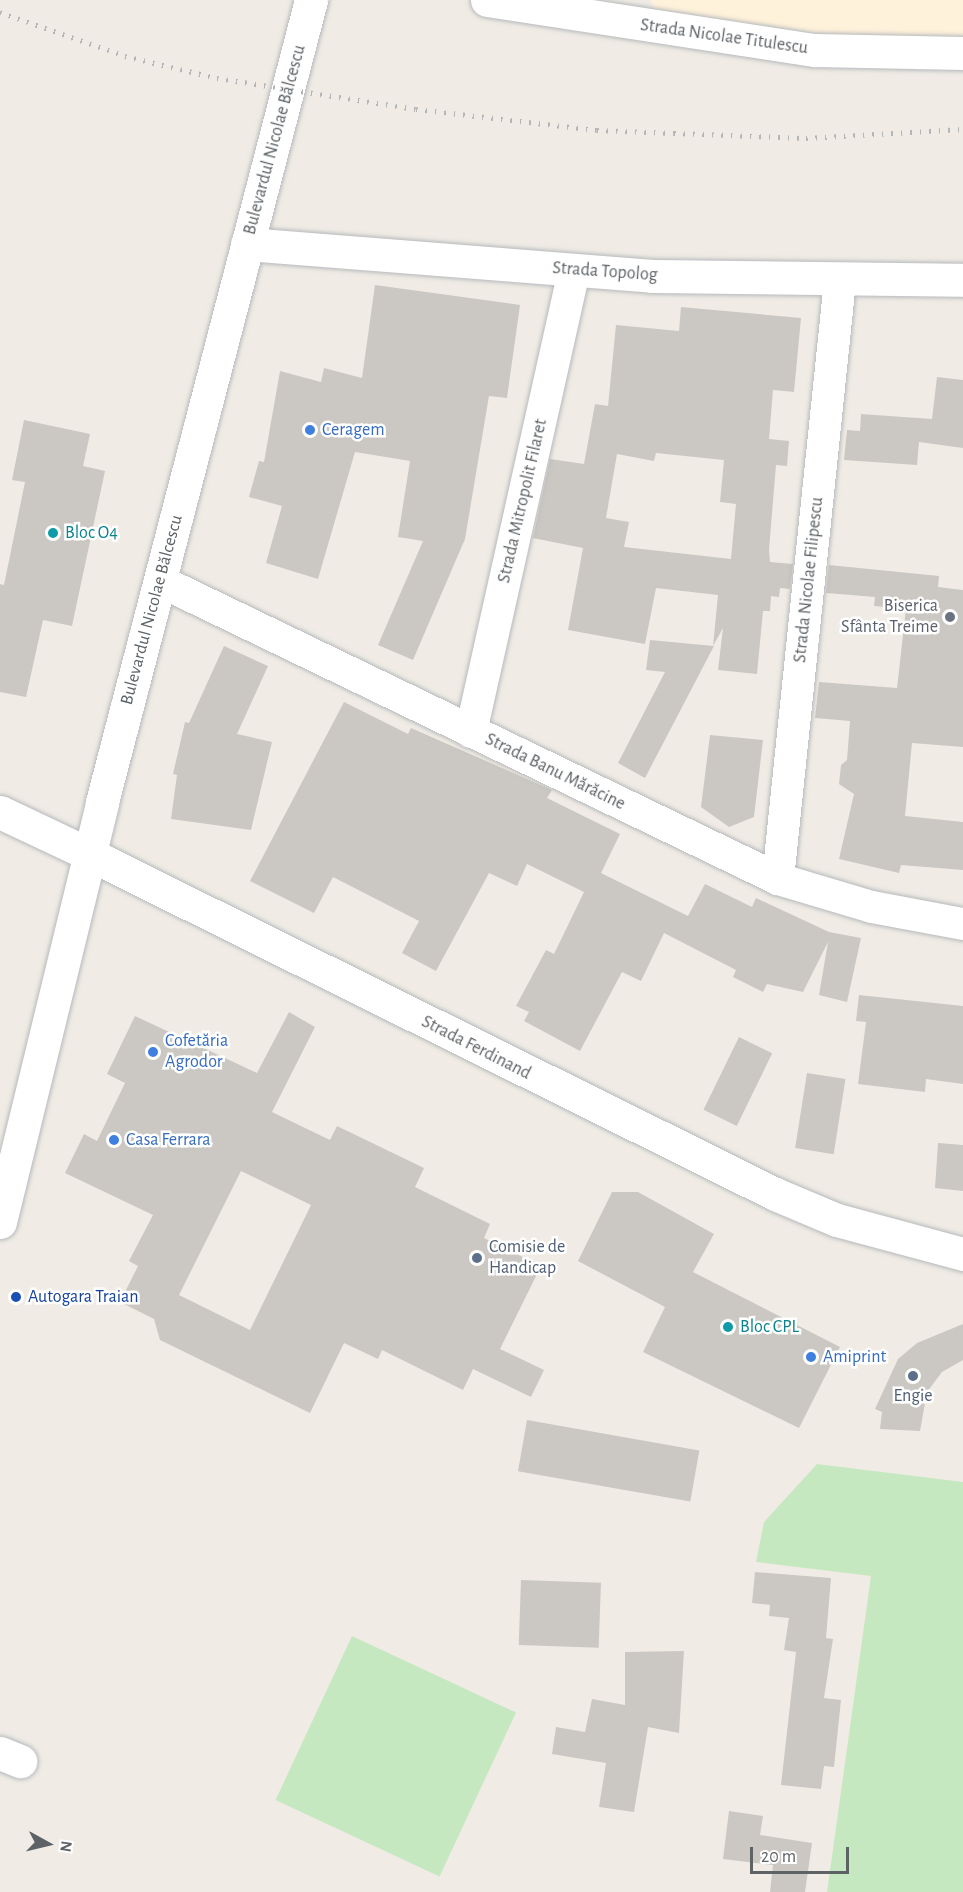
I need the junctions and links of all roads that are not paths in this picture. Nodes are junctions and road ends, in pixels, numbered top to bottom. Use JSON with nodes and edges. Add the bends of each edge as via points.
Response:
{"nodes":[{"id":1,"x":311,"y":0,"type":"edge"},
{"id":2,"x":487,"y":0,"type":"edge"},
{"id":3,"x":963,"y":53,"type":"edge"},
{"id":4,"x":247,"y":244,"type":"junction"},
{"id":5,"x":574,"y":270,"type":"junction"},
{"id":6,"x":963,"y":280,"type":"edge"},
{"id":7,"x":840,"y":281,"type":"junction"},
{"id":8,"x":160,"y":581,"type":"junction"},
{"id":9,"x":471,"y":732,"type":"junction"},
{"id":10,"x":0,"y":812,"type":"edge"},
{"id":11,"x":89,"y":854,"type":"junction"},
{"id":12,"x":778,"y":879,"type":"junction"},
{"id":13,"x":963,"y":924,"type":"edge"},
{"id":14,"x":8,"y":1155,"type":"edge"},
{"id":15,"x":0,"y":1222,"type":"edge"},
{"id":16,"x":963,"y":1254,"type":"edge"}],
"edges":[{"from":1,"to":4,"type":"main road","name":"Bulevardul Nicolae Bălcescu"},
{"from":2,"to":3,"type":"main road","name":"Strada Nicolae Titulescu","via":[[815,50]]},
{"from":4,"to":5,"type":"main road","name":"Strada Topolog"},
{"from":4,"to":8,"type":"main road","name":"Bulevardul Nicolae Bălcescu"},
{"from":5,"to":7,"type":"main road","name":"Strada Topolog"},
{"from":5,"to":9,"type":"street","name":"Strada Mitropolit Filaret"},
{"from":6,"to":7,"type":"main road","name":"Strada Topolog"},
{"from":7,"to":12,"type":"street","name":"Strada Nicolae Filipescu"},
{"from":8,"to":9,"type":"street","name":"Strada Banu Mărăcine"},
{"from":8,"to":11,"type":"main road","name":"Bulevardul Nicolae Bălcescu"},
{"from":9,"to":12,"type":"street","name":"Strada Banu Mărăcine"},
{"from":10,"to":11,"type":"main road","name":"Strada Ferdinand"},
{"from":11,"to":14,"type":"main road","name":"Bulevardul Nicolae Bălcescu"},
{"from":11,"to":16,"type":"main road","name":"Strada Ferdinand","via":[[775,1194],[837,1220]]},
{"from":12,"to":13,"type":"street","name":"Strada Banu Mărăcine","via":[[872,907]]},
{"from":14,"to":15,"type":"main road","name":"Bulevardul Nicolae Bălcescu"}]}
